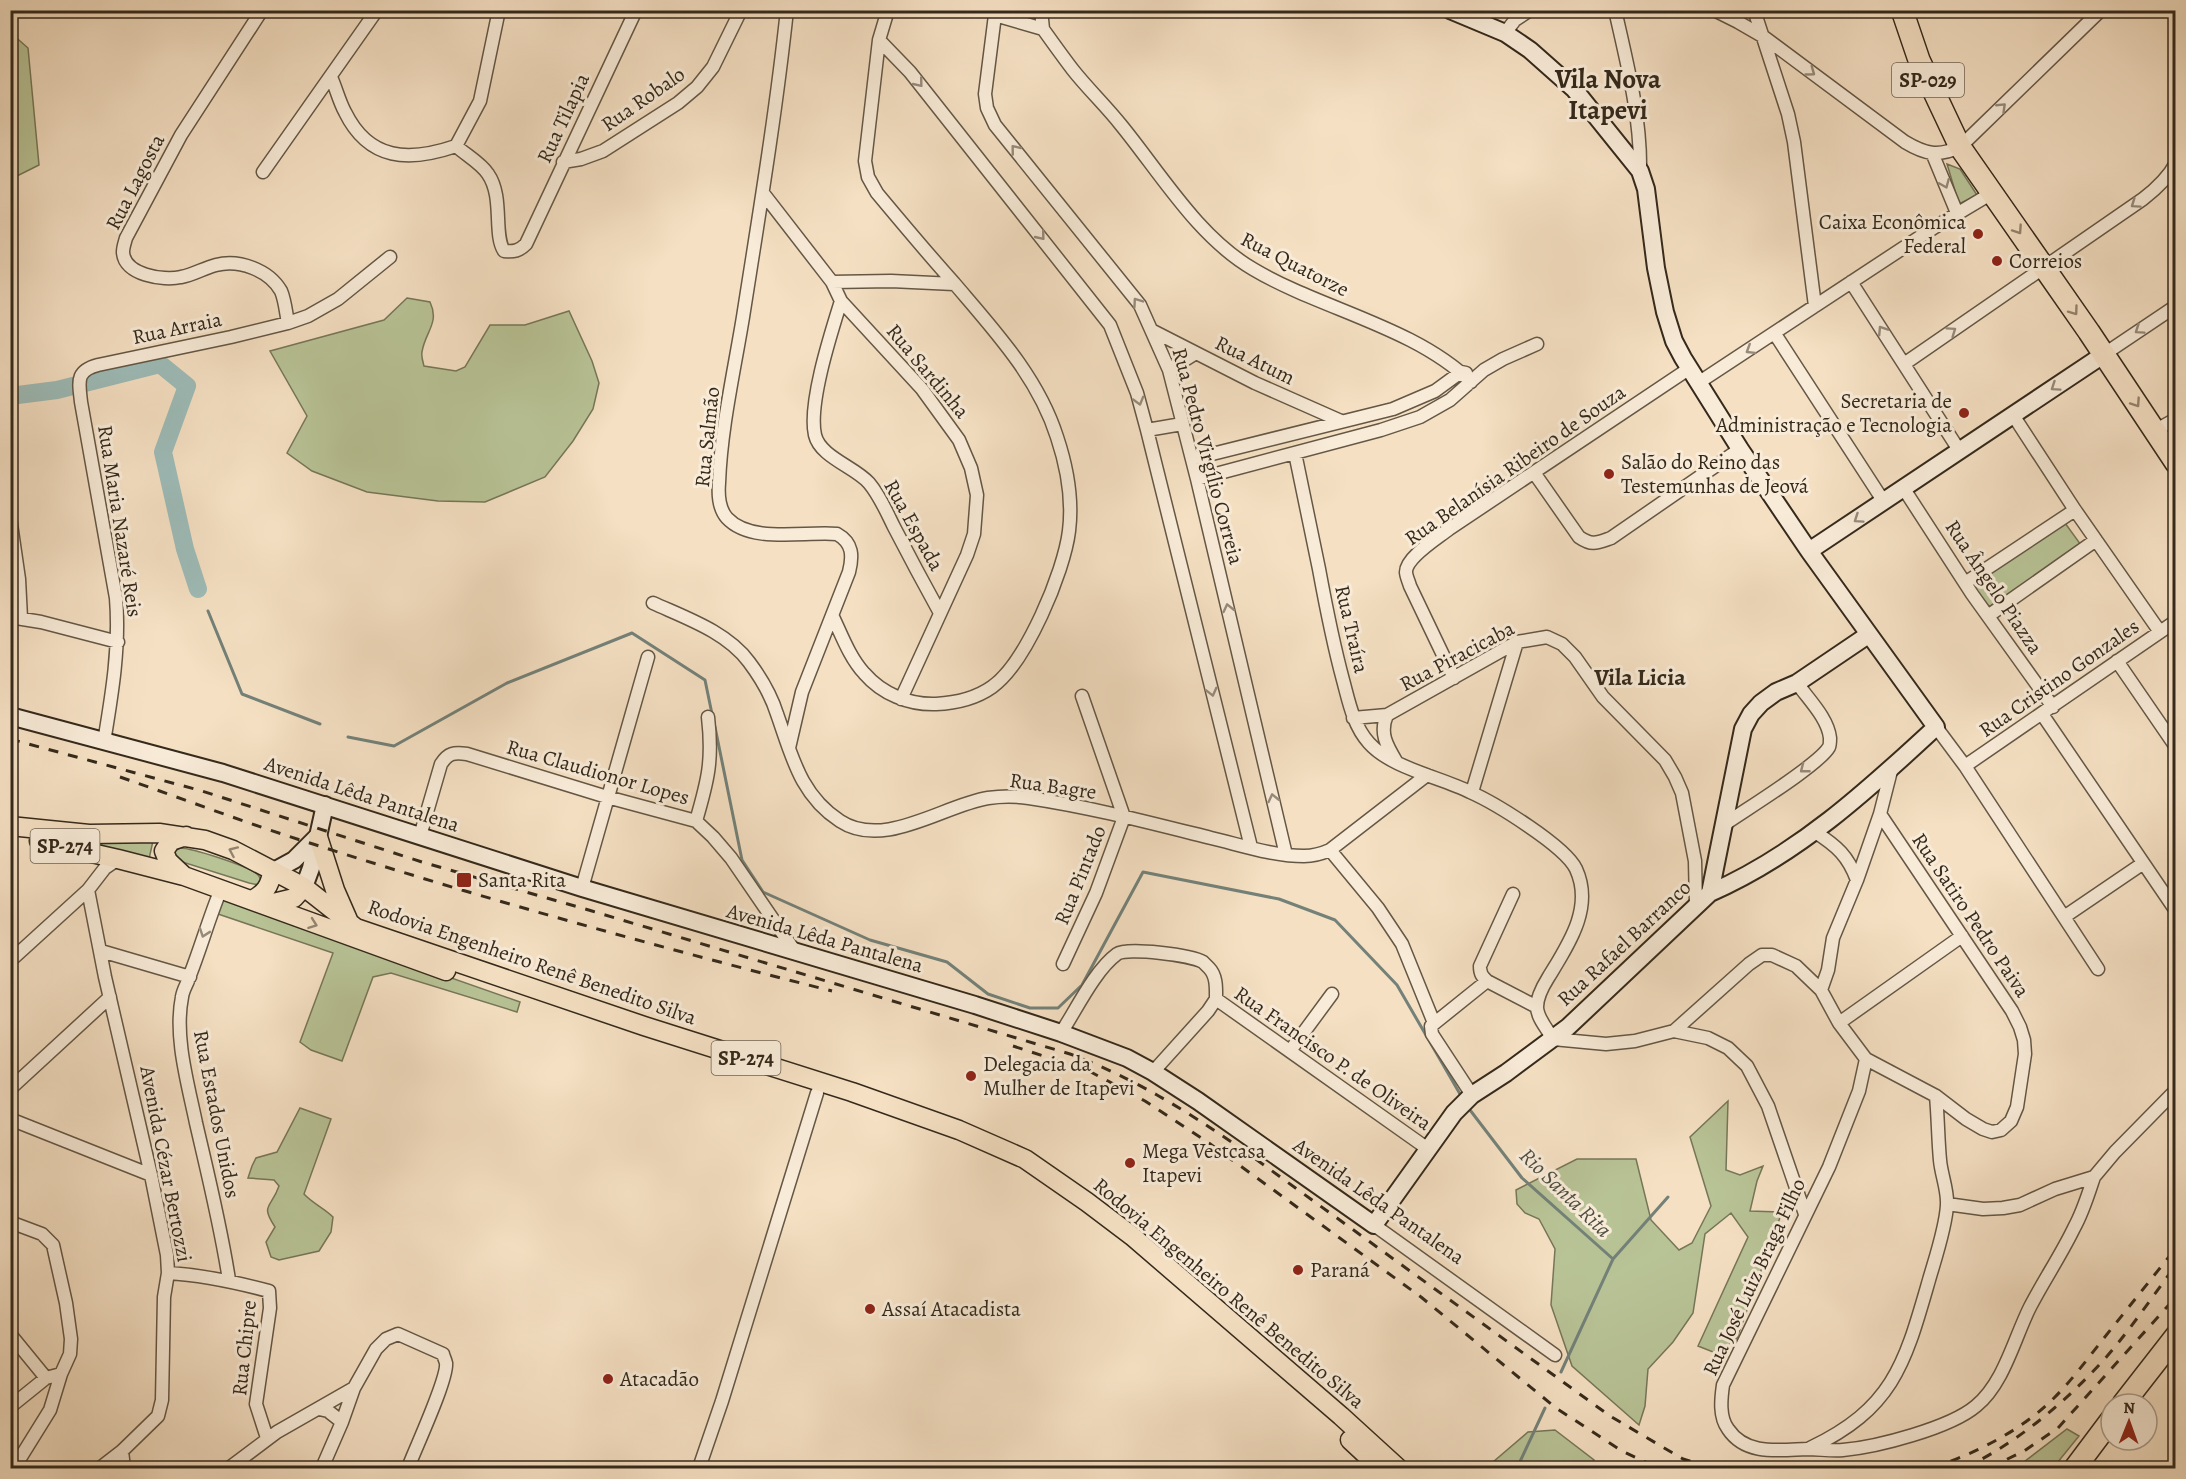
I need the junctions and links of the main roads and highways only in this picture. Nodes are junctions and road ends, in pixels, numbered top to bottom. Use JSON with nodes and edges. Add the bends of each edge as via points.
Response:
{"nodes":[{"id":1,"x":1902,"y":10,"type":"edge"},
{"id":2,"x":2175,"y":463,"type":"edge"},
{"id":3,"x":10,"y":826,"type":"edge"},
{"id":4,"x":319,"y":835,"type":"road end"},
{"id":5,"x":10,"y":836,"type":"edge"},
{"id":6,"x":186,"y":836,"type":"junction"},
{"id":7,"x":272,"y":872,"type":"junction"},
{"id":8,"x":184,"y":876,"type":"junction"},
{"id":9,"x":304,"y":888,"type":"junction"},
{"id":10,"x":258,"y":903,"type":"junction"},
{"id":11,"x":349,"y":922,"type":"junction"},
{"id":12,"x":2175,"y":1336,"type":"edge"},
{"id":13,"x":2175,"y":1356,"type":"edge"},
{"id":14,"x":2132,"y":1392,"type":"edge"},
{"id":15,"x":2148,"y":1392,"type":"edge"},
{"id":16,"x":2099,"y":1436,"type":"edge"},
{"id":17,"x":2104,"y":1452,"type":"edge"},
{"id":18,"x":1380,"y":1468,"type":"edge"},
{"id":19,"x":1398,"y":1468,"type":"edge"},
{"id":20,"x":2075,"y":1468,"type":"edge"},
{"id":21,"x":2093,"y":1468,"type":"edge"}],
"edges":[{"from":1,"to":2,"type":"highway","number":"SP-029","one_way":true,"via":[[1919,60],[1960,147]]},
{"from":3,"to":6,"type":"main road","name":"Rodovia Engenheiro Renê Benedito Silva","number":"SP-274","via":[[89,834]]},
{"from":4,"to":11,"type":"main road"},
{"from":5,"to":8,"type":"main road","name":"Rodovia Engenheiro Renê Benedito Silva","number":"SP-274"},
{"from":7,"to":6,"type":"main road","name":"Rodovia Engenheiro Renê Benedito Silva","number":"SP-274","one_way":true,"via":[[233,850]]},
{"from":6,"to":8,"type":"main road","via":[[171,841],[164,850],[168,861]]},
{"from":7,"to":9,"type":"main road","name":"Rodovia Engenheiro Renê Benedito Silva","number":"SP-274"},
{"from":7,"to":10,"type":"main road"},
{"from":8,"to":10,"type":"main road","name":"Rodovia Engenheiro Renê Benedito Silva","number":"SP-274"},
{"from":9,"to":10,"type":"main road","via":[[294,898]]},
{"from":9,"to":11,"type":"main road","name":"Rodovia Engenheiro Renê Benedito Silva","number":"SP-274"},
{"from":10,"to":18,"type":"main road","name":"Rodovia Engenheiro Renê Benedito Silva","number":"SP-274","one_way":true,"via":[[407,958],[849,1102],[971,1146],[1034,1176],[1149,1263]]},
{"from":11,"to":19,"type":"main road","name":"Rodovia Engenheiro Renê Benedito Silva","number":"SP-274","via":[[356,928],[644,1026],[852,1092],[959,1130],[1025,1159],[1132,1236]]},
{"from":12,"to":14,"type":"highway"},
{"from":13,"to":15,"type":"highway"},
{"from":16,"to":20,"type":"highway"},
{"from":17,"to":21,"type":"highway"}]}
